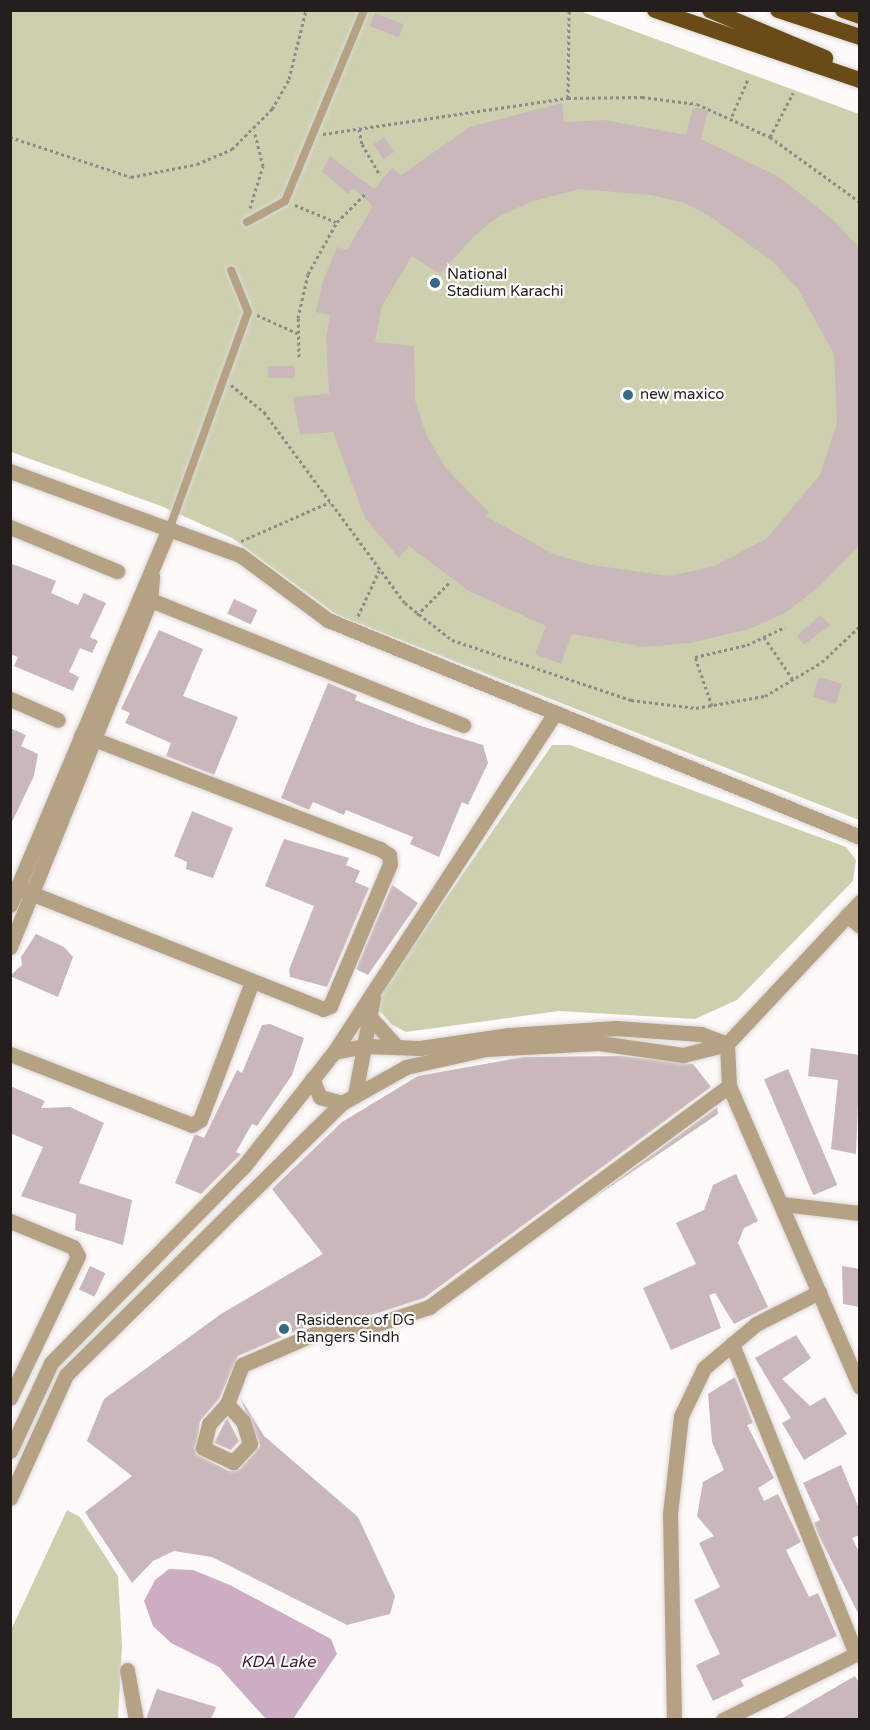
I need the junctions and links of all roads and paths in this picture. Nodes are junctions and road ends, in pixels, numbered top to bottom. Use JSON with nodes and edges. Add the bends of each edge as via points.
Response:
{"nodes":[{"id":1,"x":306,"y":10,"type":"edge"},
{"id":2,"x":364,"y":10,"type":"edge"},
{"id":3,"x":655,"y":10,"type":"edge"},
{"id":4,"x":710,"y":10,"type":"edge"},
{"id":5,"x":778,"y":10,"type":"edge"},
{"id":6,"x":843,"y":10,"type":"edge"},
{"id":7,"x":569,"y":11,"type":"edge"},
{"id":8,"x":860,"y":16,"type":"edge"},
{"id":9,"x":860,"y":37,"type":"edge"},
{"id":10,"x":860,"y":72,"type":"edge"},
{"id":11,"x":748,"y":79,"type":"dead end"},
{"id":12,"x":860,"y":81,"type":"edge"},
{"id":13,"x":793,"y":93,"type":"dead end"},
{"id":14,"x":568,"y":98,"type":"junction"},
{"id":15,"x":732,"y":116,"type":"junction"},
{"id":16,"x":359,"y":129,"type":"junction"},
{"id":17,"x":254,"y":131,"type":"junction"},
{"id":18,"x":312,"y":136,"type":"junction"},
{"id":19,"x":10,"y":137,"type":"edge"},
{"id":20,"x":770,"y":137,"type":"junction"},
{"id":21,"x":380,"y":175,"type":"dead end"},
{"id":22,"x":365,"y":194,"type":"dead end"},
{"id":23,"x":285,"y":201,"type":"junction"},
{"id":24,"x":860,"y":202,"type":"edge"},
{"id":25,"x":247,"y":222,"type":"joint"},
{"id":26,"x":337,"y":222,"type":"junction"},
{"id":27,"x":231,"y":270,"type":"dead end"},
{"id":28,"x":248,"y":312,"type":"junction"},
{"id":29,"x":297,"y":333,"type":"junction"},
{"id":30,"x":299,"y":357,"type":"dead end"},
{"id":31,"x":223,"y":379,"type":"junction"},
{"id":32,"x":10,"y":471,"type":"edge"},
{"id":33,"x":330,"y":502,"type":"junction"},
{"id":34,"x":10,"y":527,"type":"edge"},
{"id":35,"x":170,"y":527,"type":"junction"},
{"id":36,"x":226,"y":549,"type":"junction"},
{"id":37,"x":117,"y":571,"type":"dead end"},
{"id":38,"x":379,"y":571,"type":"junction"},
{"id":39,"x":448,"y":583,"type":"dead end"},
{"id":40,"x":144,"y":598,"type":"junction"},
{"id":41,"x":417,"y":615,"type":"junction"},
{"id":42,"x":358,"y":616,"type":"dead end"},
{"id":43,"x":860,"y":626,"type":"edge"},
{"id":44,"x":785,"y":627,"type":"dead end"},
{"id":45,"x":764,"y":637,"type":"junction"},
{"id":46,"x":794,"y":681,"type":"junction"},
{"id":47,"x":10,"y":699,"type":"edge"},
{"id":48,"x":712,"y":706,"type":"junction"},
{"id":49,"x":555,"y":713,"type":"junction"},
{"id":50,"x":58,"y":720,"type":"dead end"},
{"id":51,"x":463,"y":725,"type":"dead end"},
{"id":52,"x":88,"y":737,"type":"junction"},
{"id":53,"x":860,"y":837,"type":"edge"},
{"id":54,"x":18,"y":888,"type":"junction"},
{"id":55,"x":36,"y":894,"type":"junction"},
{"id":56,"x":860,"y":902,"type":"edge"},
{"id":57,"x":10,"y":905,"type":"edge"},
{"id":58,"x":847,"y":915,"type":"junction"},
{"id":59,"x":860,"y":926,"type":"edge"},
{"id":60,"x":10,"y":947,"type":"edge"},
{"id":61,"x":252,"y":982,"type":"junction"},
{"id":62,"x":374,"y":991,"type":"junction"},
{"id":63,"x":370,"y":1017,"type":"junction"},
{"id":64,"x":727,"y":1044,"type":"junction"},
{"id":65,"x":365,"y":1046,"type":"junction"},
{"id":66,"x":397,"y":1047,"type":"junction"},
{"id":67,"x":334,"y":1052,"type":"junction"},
{"id":68,"x":10,"y":1054,"type":"edge"},
{"id":69,"x":312,"y":1079,"type":"junction"},
{"id":70,"x":729,"y":1086,"type":"junction"},
{"id":71,"x":348,"y":1099,"type":"junction"},
{"id":72,"x":782,"y":1204,"type":"junction"},
{"id":73,"x":860,"y":1213,"type":"edge"},
{"id":74,"x":10,"y":1221,"type":"edge"},
{"id":75,"x":819,"y":1292,"type":"junction"},
{"id":76,"x":732,"y":1344,"type":"junction"},
{"id":77,"x":860,"y":1388,"type":"edge"},
{"id":78,"x":10,"y":1398,"type":"edge"},
{"id":79,"x":227,"y":1404,"type":"dead end"},
{"id":80,"x":10,"y":1451,"type":"edge"},
{"id":81,"x":10,"y":1498,"type":"edge"},
{"id":82,"x":858,"y":1653,"type":"edge"},
{"id":83,"x":128,"y":1671,"type":"dead end"},
{"id":84,"x":136,"y":1719,"type":"edge"},
{"id":85,"x":675,"y":1719,"type":"edge"},
{"id":86,"x":723,"y":1719,"type":"edge"}],
"edges":[{"from":1,"to":17,"type":"path","via":[[289,79]]},
{"from":2,"to":18,"type":"lane"},
{"from":3,"to":12,"type":"highway"},
{"from":4,"to":10,"type":"highway"},
{"from":5,"to":9,"type":"highway"},
{"from":6,"to":8,"type":"highway"},
{"from":7,"to":14,"type":"path"},
{"from":11,"to":15,"type":"path"},
{"from":13,"to":20,"type":"path"},
{"from":14,"to":15,"type":"path","via":[[642,97],[697,104]]},
{"from":14,"to":16,"type":"path"},
{"from":15,"to":20,"type":"path"},
{"from":16,"to":18,"type":"path"},
{"from":16,"to":21,"type":"path","via":[[362,144]]},
{"from":17,"to":19,"type":"path","via":[[232,149],[198,164],[131,177]]},
{"from":17,"to":25,"type":"path","via":[[263,166]]},
{"from":18,"to":23,"type":"lane"},
{"from":20,"to":24,"type":"path"},
{"from":22,"to":26,"type":"path"},
{"from":23,"to":25,"type":"lane"},
{"from":23,"to":26,"type":"path"},
{"from":26,"to":29,"type":"path","via":[[308,274]]},
{"from":27,"to":28,"type":"lane"},
{"from":28,"to":29,"type":"path"},
{"from":28,"to":31,"type":"lane"},
{"from":29,"to":30,"type":"path"},
{"from":31,"to":33,"type":"path","via":[[264,412]]},
{"from":31,"to":35,"type":"lane"},
{"from":32,"to":35,"type":"street"},
{"from":33,"to":36,"type":"path"},
{"from":33,"to":38,"type":"path"},
{"from":34,"to":37,"type":"street"},
{"from":35,"to":36,"type":"street"},
{"from":35,"to":40,"type":"street"},
{"from":36,"to":49,"type":"street","via":[[328,620]]},
{"from":38,"to":41,"type":"path"},
{"from":38,"to":42,"type":"path"},
{"from":39,"to":41,"type":"path"},
{"from":40,"to":51,"type":"street"},
{"from":40,"to":52,"type":"street"},
{"from":41,"to":48,"type":"path","via":[[452,640],[544,674],[631,700],[696,708]]},
{"from":43,"to":46,"type":"path"},
{"from":44,"to":45,"type":"path"},
{"from":45,"to":46,"type":"path"},
{"from":45,"to":48,"type":"path","via":[[695,657]]},
{"from":46,"to":48,"type":"path","via":[[765,696]]},
{"from":47,"to":50,"type":"street"},
{"from":49,"to":53,"type":"street"},
{"from":49,"to":62,"type":"street"},
{"from":52,"to":54,"type":"street"},
{"from":52,"to":55,"type":"street"},
{"from":52,"to":61,"type":"street","via":[[389,855],[390,864],[330,1006],[313,1006]]},
{"from":54,"to":55,"type":"street"},
{"from":54,"to":57,"type":"street"},
{"from":55,"to":60,"type":"street"},
{"from":55,"to":61,"type":"street"},
{"from":56,"to":58,"type":"street"},
{"from":58,"to":59,"type":"street"},
{"from":58,"to":64,"type":"street"},
{"from":61,"to":68,"type":"street","via":[[200,1120],[192,1125]]},
{"from":62,"to":63,"type":"street"},
{"from":62,"to":67,"type":"street"},
{"from":63,"to":65,"type":"street"},
{"from":63,"to":66,"type":"street"},
{"from":64,"to":66,"type":"street","via":[[702,1034],[616,1028]]},
{"from":64,"to":70,"type":"street"},
{"from":64,"to":71,"type":"street","via":[[683,1055],[599,1043],[486,1049],[406,1067]]},
{"from":65,"to":66,"type":"street"},
{"from":65,"to":67,"type":"street"},
{"from":65,"to":71,"type":"street"},
{"from":67,"to":69,"type":"street"},
{"from":69,"to":71,"type":"street","via":[[320,1096]]},
{"from":69,"to":80,"type":"street","via":[[244,1166],[51,1363]]},
{"from":70,"to":72,"type":"street"},
{"from":70,"to":79,"type":"street","via":[[429,1306],[377,1324],[316,1333],[242,1365]]},
{"from":71,"to":81,"type":"street","via":[[66,1375]]},
{"from":72,"to":73,"type":"street"},
{"from":72,"to":75,"type":"street"},
{"from":74,"to":78,"type":"street","via":[[73,1247],[78,1256]]},
{"from":75,"to":76,"type":"street","via":[[756,1324]]},
{"from":75,"to":77,"type":"street"},
{"from":76,"to":82,"type":"street"},
{"from":76,"to":85,"type":"street","via":[[704,1368],[681,1416],[670,1514]]},
{"from":82,"to":86,"type":"street"},
{"from":83,"to":84,"type":"street"}]}
